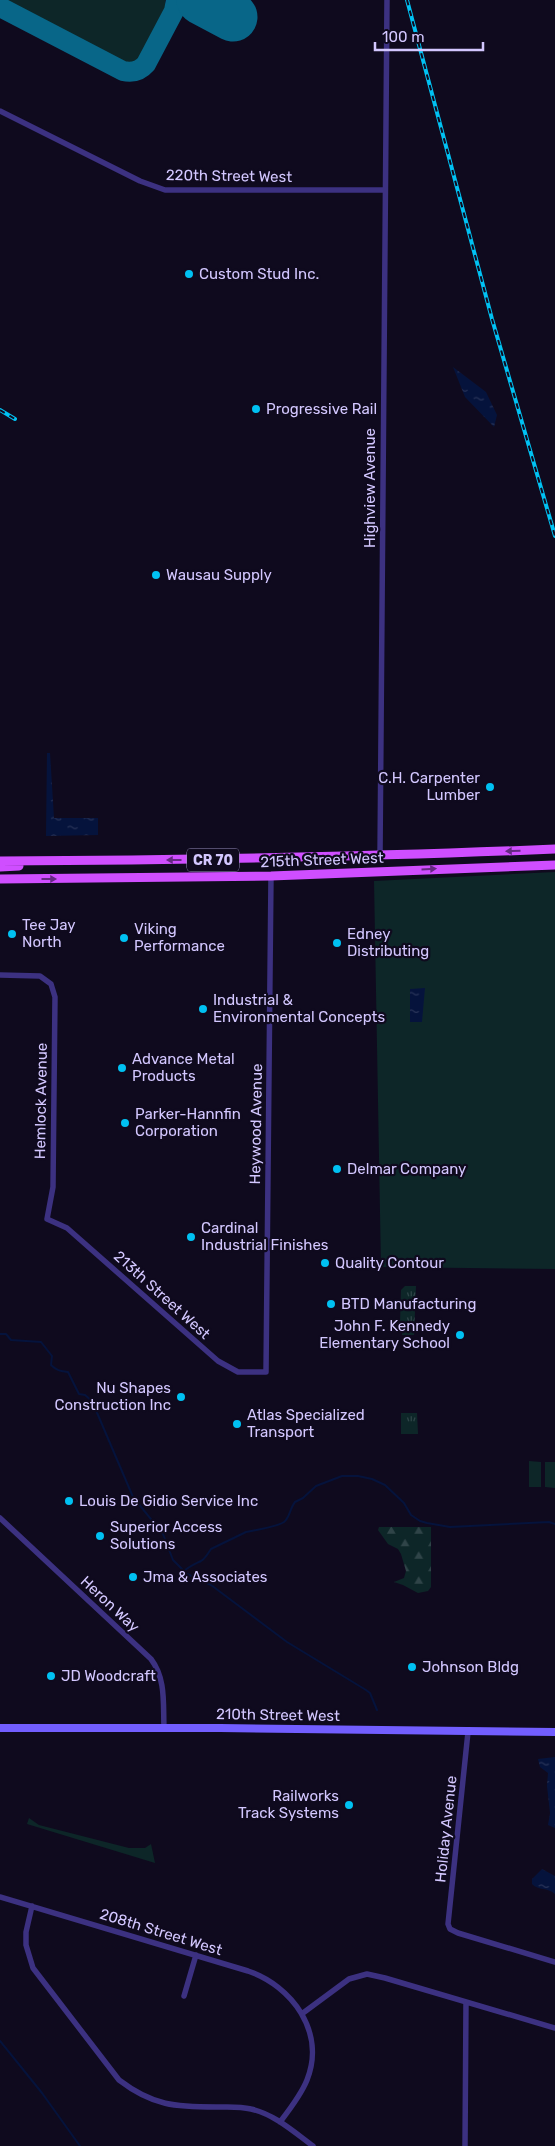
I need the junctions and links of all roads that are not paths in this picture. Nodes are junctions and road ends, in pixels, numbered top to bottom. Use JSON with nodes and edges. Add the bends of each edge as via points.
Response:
{"nodes":[{"id":1,"x":387,"y":0,"type":"edge"},
{"id":2,"x":0,"y":112,"type":"edge"},
{"id":3,"x":385,"y":190,"type":"junction"},
{"id":4,"x":555,"y":849,"type":"edge"},
{"id":5,"x":380,"y":856,"type":"junction"},
{"id":6,"x":46,"y":860,"type":"junction"},
{"id":7,"x":0,"y":861,"type":"edge"},
{"id":8,"x":555,"y":865,"type":"edge"},
{"id":9,"x":0,"y":867,"type":"edge"},
{"id":10,"x":271,"y":876,"type":"junction"},
{"id":11,"x":0,"y":879,"type":"edge"},
{"id":12,"x":0,"y":975,"type":"edge"},
{"id":13,"x":47,"y":1219,"type":"joint"},
{"id":14,"x":266,"y":1372,"type":"joint"},
{"id":15,"x":0,"y":1518,"type":"edge"},
{"id":16,"x":164,"y":1727,"type":"junction"},
{"id":17,"x":0,"y":1728,"type":"edge"},
{"id":18,"x":468,"y":1732,"type":"junction"},
{"id":19,"x":555,"y":1732,"type":"edge"},
{"id":20,"x":0,"y":1896,"type":"edge"},
{"id":21,"x":32,"y":1906,"type":"junction"},
{"id":22,"x":196,"y":1955,"type":"junction"},
{"id":23,"x":555,"y":1962,"type":"edge"},
{"id":24,"x":184,"y":1996,"type":"dead end"},
{"id":25,"x":466,"y":2002,"type":"junction"},
{"id":26,"x":303,"y":2013,"type":"junction"},
{"id":27,"x":555,"y":2028,"type":"edge"},
{"id":28,"x":280,"y":2122,"type":"junction"},
{"id":29,"x":313,"y":2146,"type":"edge"},
{"id":30,"x":465,"y":2146,"type":"edge"}],
"edges":[{"from":1,"to":3,"type":"street","name":"Highview Avenue"},
{"from":2,"to":3,"type":"street","name":"220th Street West","via":[[140,181],[165,190]]},
{"from":3,"to":5,"type":"street","name":"Highview Avenue"},
{"from":4,"to":5,"type":"main road","name":"215th Street West","number":"CR 70","one_way":true},
{"from":5,"to":6,"type":"main road","name":"215th Street West","number":"CR 70","one_way":true},
{"from":6,"to":7,"type":"main road","name":"215th Street West","number":"CR 70"},
{"from":6,"to":9,"type":"main road","via":[[25,866]]},
{"from":10,"to":8,"type":"main road","name":"215th Street West","number":"CR 70","one_way":true},
{"from":11,"to":10,"type":"main road","name":"215th Street West","number":"CR 70","one_way":true},
{"from":10,"to":14,"type":"street","name":"Heywood Avenue"},
{"from":12,"to":13,"type":"street","name":"Hemlock Avenue","via":[[40,976],[51,984],[55,997],[53,1187]]},
{"from":13,"to":14,"type":"street","name":"213th Street West","via":[[67,1228],[218,1361],[238,1372]]},
{"from":15,"to":16,"type":"street","name":"Heron Way","via":[[151,1659],[162,1681]]},
{"from":16,"to":17,"type":"street","name":"210th Street West"},
{"from":16,"to":18,"type":"street","name":"210th Street West"},
{"from":18,"to":19,"type":"street","name":"210th Street West"},
{"from":18,"to":23,"type":"street","name":"Holiday Avenue","via":[[448,1924],[458,1933]]},
{"from":20,"to":21,"type":"street","name":"208th Street West"},
{"from":21,"to":22,"type":"street","name":"208th Street West"},
{"from":21,"to":28,"type":"street","via":[[26,1946],[33,1968],[119,2080],[144,2097],[163,2104],[244,2108],[267,2114]]},
{"from":22,"to":24,"type":"street"},
{"from":22,"to":26,"type":"street","name":"208th Street West","via":[[266,1978],[285,1992]]},
{"from":25,"to":26,"type":"street","via":[[362,1974],[345,1981]]},
{"from":25,"to":27,"type":"street"},
{"from":25,"to":30,"type":"street"},
{"from":26,"to":28,"type":"street","name":"208th Street West","via":[[311,2046],[310,2070],[302,2092]]},
{"from":28,"to":29,"type":"street"}]}
